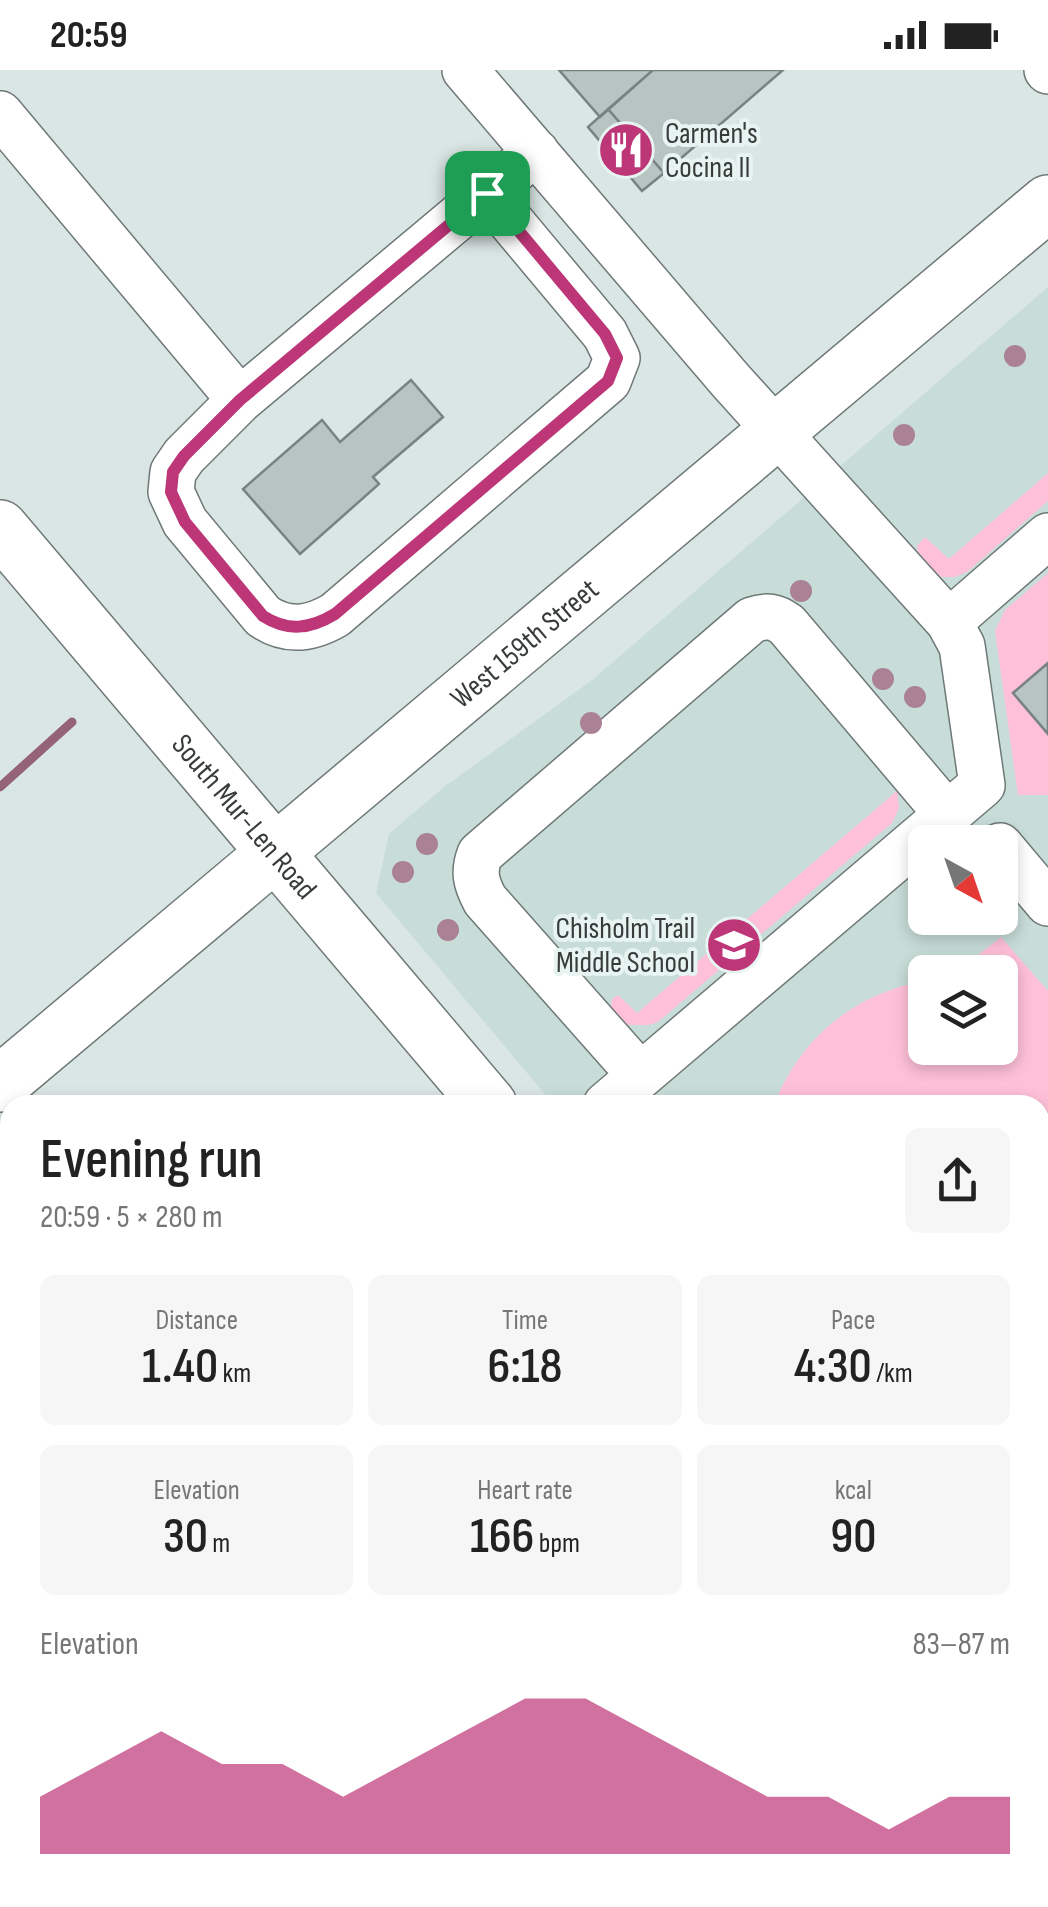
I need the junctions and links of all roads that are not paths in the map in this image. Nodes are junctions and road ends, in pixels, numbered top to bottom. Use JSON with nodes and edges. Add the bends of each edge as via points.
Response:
{"nodes":[{"id":1,"x":466,"y":70,"type":"edge"},
{"id":2,"x":0,"y":114,"type":"edge"},
{"id":3,"x":536,"y":152,"type":"junction"},
{"id":4,"x":487,"y":193,"type":"junction"},
{"id":5,"x":1048,"y":203,"type":"edge"},
{"id":6,"x":240,"y":400,"type":"junction"},
{"id":7,"x":777,"y":430,"type":"junction"},
{"id":8,"x":0,"y":528,"type":"edge"},
{"id":9,"x":1048,"y":536,"type":"edge"},
{"id":10,"x":949,"y":622,"type":"junction"},
{"id":11,"x":955,"y":807,"type":"junction"},
{"id":12,"x":976,"y":825,"type":"edge"},
{"id":13,"x":275,"y":852,"type":"junction"},
{"id":14,"x":1018,"y":868,"type":"edge"},
{"id":15,"x":1048,"y":903,"type":"edge"},
{"id":16,"x":640,"y":1075,"type":"junction"},
{"id":17,"x":0,"y":1084,"type":"edge"},
{"id":18,"x":481,"y":1095,"type":"edge"},
{"id":19,"x":617,"y":1095,"type":"edge"}],
"edges":[{"from":1,"to":3,"type":"street"},
{"from":2,"to":6,"type":"street"},
{"from":3,"to":4,"type":"street"},
{"from":3,"to":7,"type":"street"},
{"from":4,"to":6,"type":"street"},
{"from":4,"to":6,"type":"street","via":[[605,334],[617,358],[614,372],[316,626],[280,627],[263,616],[185,522],[171,492],[184,456]]},
{"from":5,"to":7,"type":"main road","name":"West 159th Street"},
{"from":7,"to":10,"type":"street"},
{"from":7,"to":13,"type":"main road","name":"West 159th Street"},
{"from":8,"to":13,"type":"main road","name":"South Mur-Len Road"},
{"from":9,"to":10,"type":"street"},
{"from":10,"to":11,"type":"street","via":[[962,646],[982,785]]},
{"from":11,"to":12,"type":"street"},
{"from":11,"to":16,"type":"street"},
{"from":11,"to":16,"type":"street","via":[[788,625],[765,616],[752,620],[480,854],[474,868],[485,900]]},
{"from":13,"to":17,"type":"main road","name":"West 159th Street"},
{"from":13,"to":18,"type":"main road","name":"South Mur-Len Road"},
{"from":14,"to":15,"type":"street"},
{"from":16,"to":19,"type":"street"}]}
